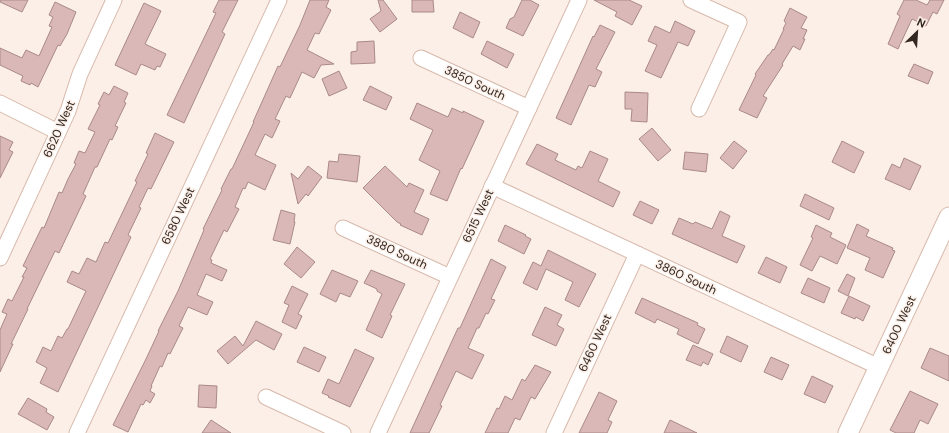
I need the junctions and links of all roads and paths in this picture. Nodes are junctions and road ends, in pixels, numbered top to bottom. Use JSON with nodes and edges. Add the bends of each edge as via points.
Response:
{"nodes":[{"id":1,"x":114,"y":0,"type":"edge"},
{"id":2,"x":279,"y":0,"type":"edge"},
{"id":3,"x":579,"y":0,"type":"edge"},
{"id":4,"x":691,"y":0,"type":"edge"},
{"id":5,"x":421,"y":58,"type":"dead end"},
{"id":6,"x":0,"y":103,"type":"edge"},
{"id":7,"x":529,"y":108,"type":"junction"},
{"id":8,"x":699,"y":109,"type":"dead end"},
{"id":9,"x":58,"y":132,"type":"junction"},
{"id":10,"x":492,"y":186,"type":"junction"},
{"id":11,"x":949,"y":217,"type":"edge"},
{"id":12,"x":343,"y":228,"type":"dead end"},
{"id":13,"x":637,"y":254,"type":"junction"},
{"id":14,"x":0,"y":258,"type":"edge"},
{"id":15,"x":450,"y":277,"type":"junction"},
{"id":16,"x":879,"y":367,"type":"junction"},
{"id":17,"x":266,"y":397,"type":"dead end"},
{"id":18,"x":77,"y":433,"type":"edge"},
{"id":19,"x":343,"y":433,"type":"edge"},
{"id":20,"x":378,"y":433,"type":"edge"},
{"id":21,"x":554,"y":433,"type":"edge"},
{"id":22,"x":848,"y":433,"type":"edge"}],
"edges":[{"from":1,"to":9,"type":"street","name":"6620 West","via":[[80,74]]},
{"from":2,"to":18,"type":"street","name":"6580 West"},
{"from":3,"to":7,"type":"street","name":"6515 West"},
{"from":4,"to":8,"type":"street","via":[[739,22]]},
{"from":5,"to":7,"type":"street","name":"3850 South"},
{"from":6,"to":9,"type":"street"},
{"from":7,"to":10,"type":"street","name":"6515 West"},
{"from":9,"to":14,"type":"street","name":"6620 West"},
{"from":10,"to":13,"type":"street","name":"3860 South"},
{"from":10,"to":15,"type":"street","name":"6515 West"},
{"from":11,"to":16,"type":"street","name":"6400 West"},
{"from":12,"to":15,"type":"street","name":"3880 South"},
{"from":13,"to":16,"type":"street","name":"3860 South"},
{"from":13,"to":21,"type":"street","name":"6460 West"},
{"from":15,"to":20,"type":"street","name":"6515 West"},
{"from":16,"to":22,"type":"street","name":"6400 West"},
{"from":17,"to":19,"type":"street"}]}
